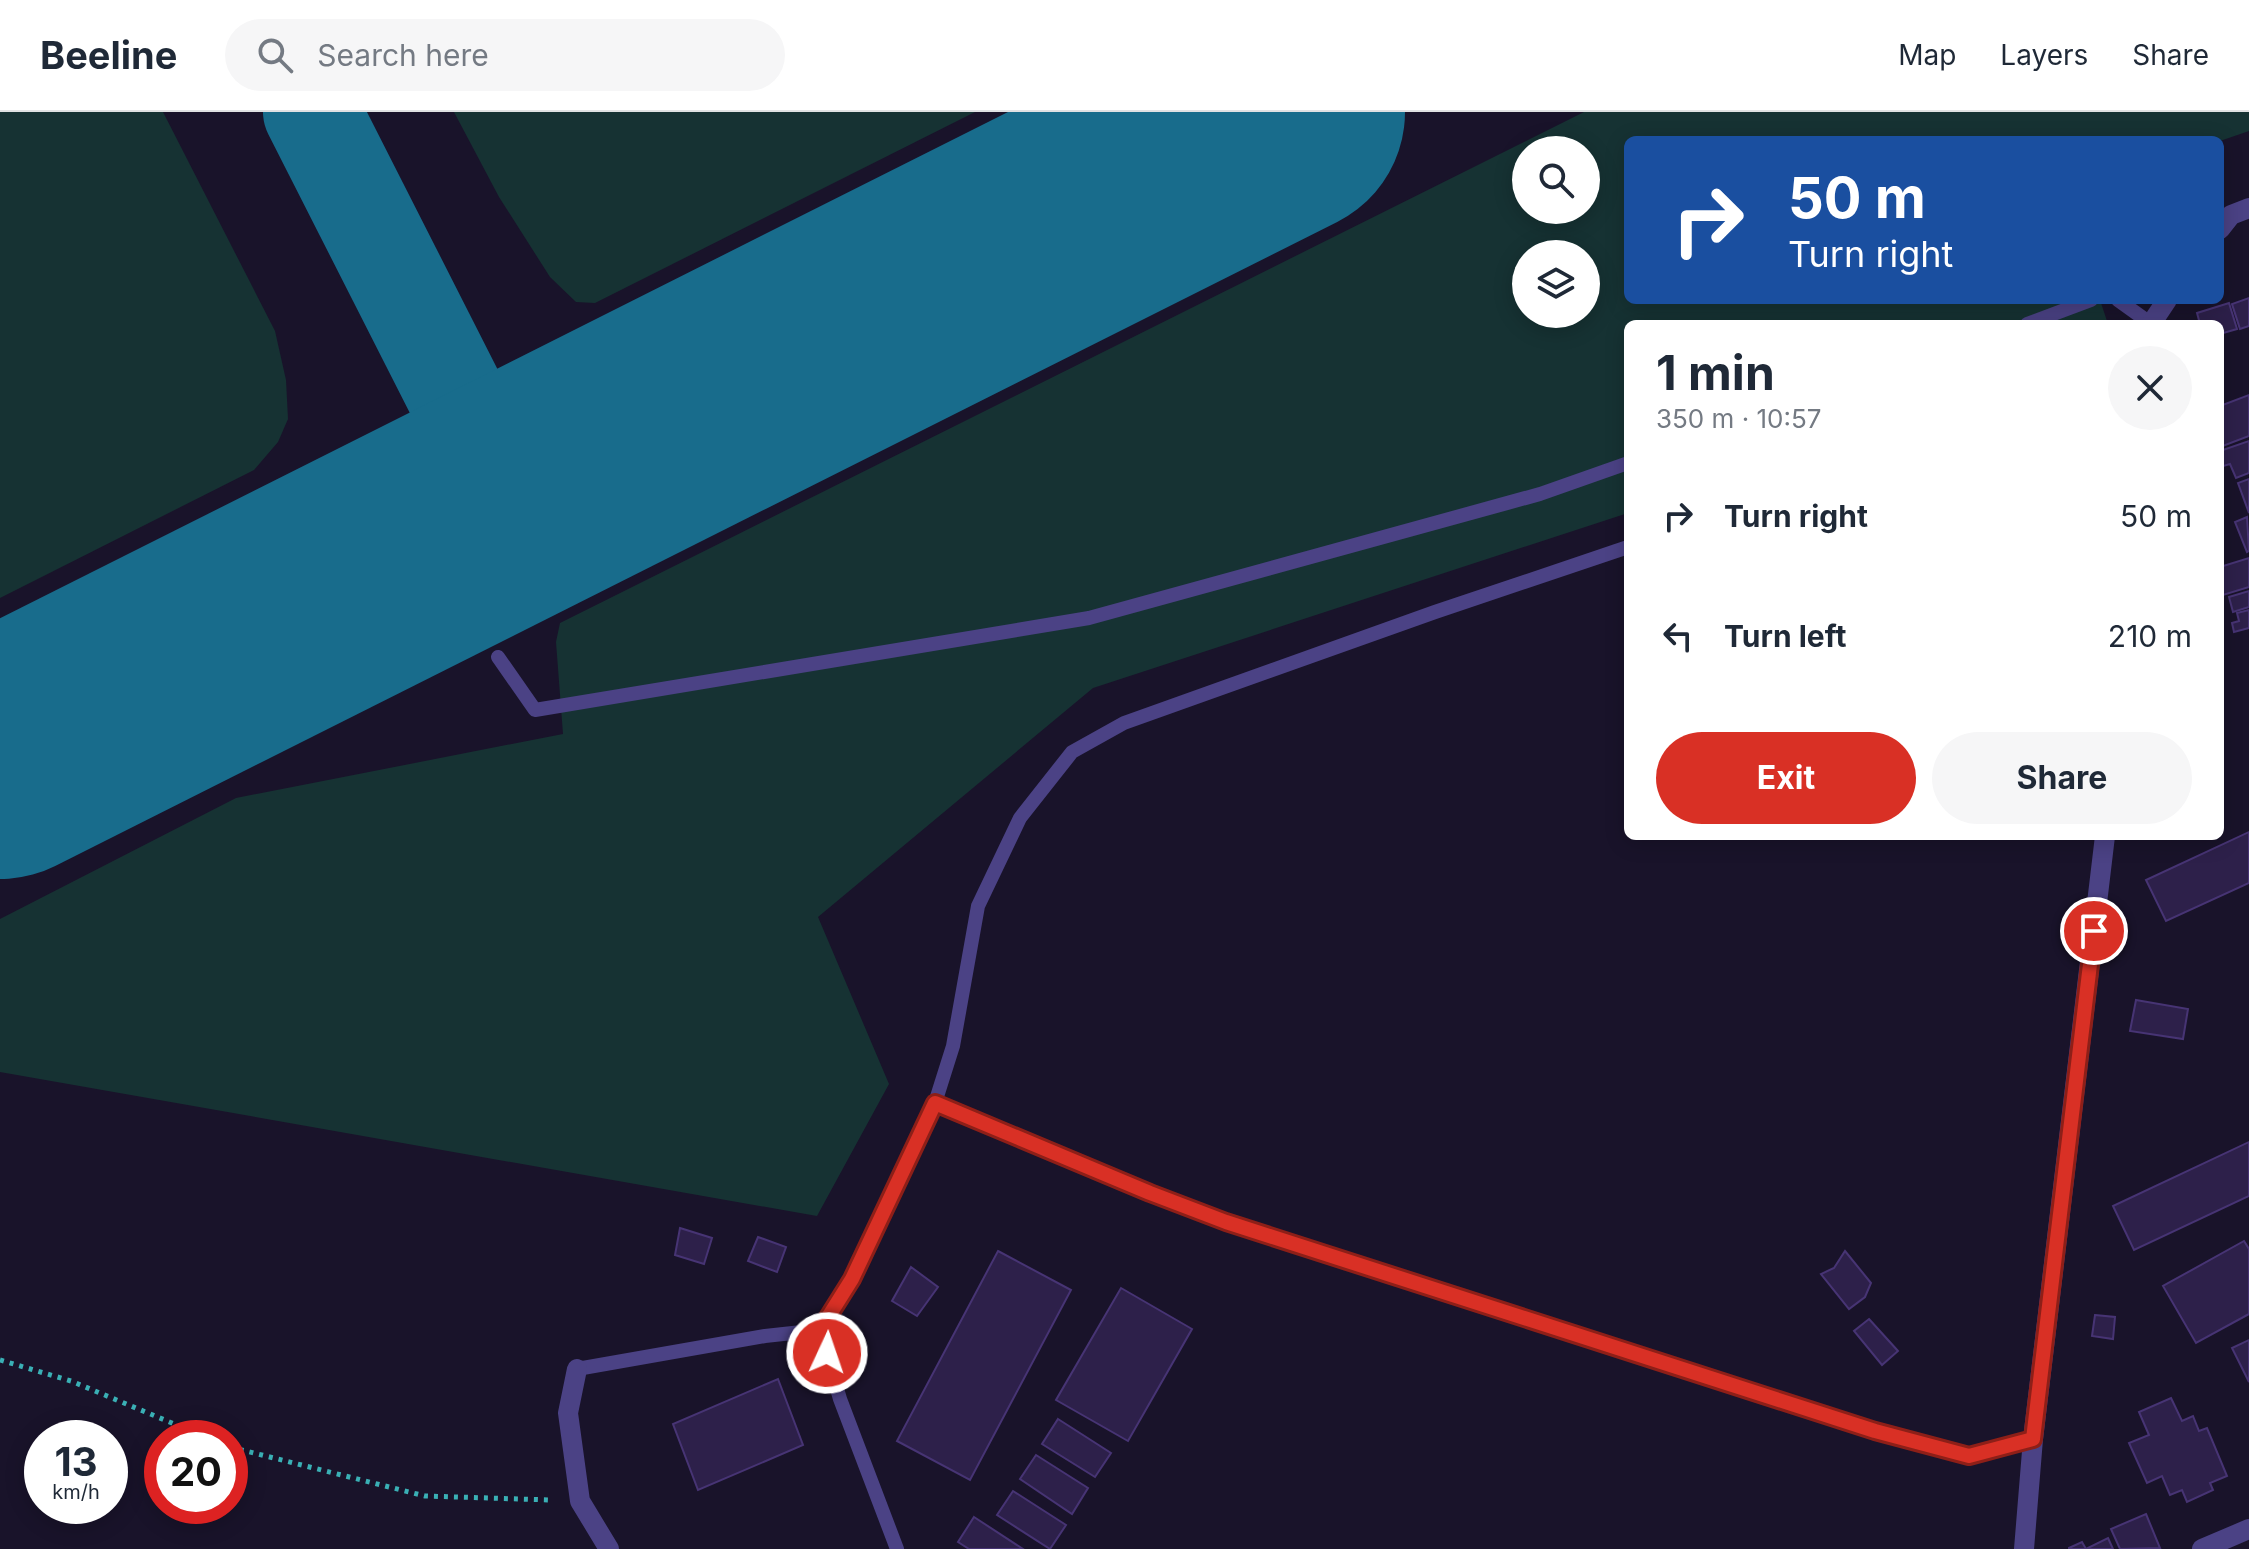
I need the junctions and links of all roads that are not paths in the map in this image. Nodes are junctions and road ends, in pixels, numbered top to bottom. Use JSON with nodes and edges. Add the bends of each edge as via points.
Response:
{"nodes":[{"id":1,"x":2249,"y":208,"type":"edge"},
{"id":2,"x":2224,"y":224,"type":"edge"},
{"id":3,"x":2080,"y":304,"type":"edge"},
{"id":4,"x":2124,"y":304,"type":"edge"},
{"id":5,"x":2038,"y":320,"type":"edge"},
{"id":6,"x":2146,"y":320,"type":"edge"},
{"id":7,"x":1624,"y":464,"type":"edge"},
{"id":8,"x":1624,"y":548,"type":"edge"},
{"id":9,"x":498,"y":657,"type":"dead end"},
{"id":10,"x":2105,"y":840,"type":"edge"},
{"id":11,"x":935,"y":1103,"type":"junction"},
{"id":12,"x":820,"y":1330,"type":"junction"},
{"id":13,"x":577,"y":1369,"type":"joint"},
{"id":14,"x":2033,"y":1439,"type":"junction"},
{"id":15,"x":2240,"y":1538,"type":"edge"},
{"id":16,"x":609,"y":1549,"type":"edge"},
{"id":17,"x":897,"y":1549,"type":"edge"},
{"id":18,"x":2024,"y":1549,"type":"edge"},
{"id":19,"x":2202,"y":1549,"type":"edge"}],
"edges":[{"from":1,"to":2,"type":"street"},
{"from":3,"to":5,"type":"lane"},
{"from":4,"to":6,"type":"lane"},
{"from":7,"to":9,"type":"lane","via":[[1540,494],[1089,618],[535,710]]},
{"from":8,"to":11,"type":"lane","via":[[1124,723],[1072,752],[1020,818],[978,906],[953,1046]]},
{"from":10,"to":14,"type":"street"},
{"from":11,"to":12,"type":"lane","via":[[852,1279]]},
{"from":11,"to":14,"type":"lane","via":[[1226,1222],[1860,1427],[1969,1456]]},
{"from":12,"to":13,"type":"lane"},
{"from":12,"to":17,"type":"lane","via":[[840,1399]]},
{"from":13,"to":16,"type":"street","via":[[568,1413],[580,1501]]},
{"from":14,"to":18,"type":"street"},
{"from":15,"to":19,"type":"street"}]}
